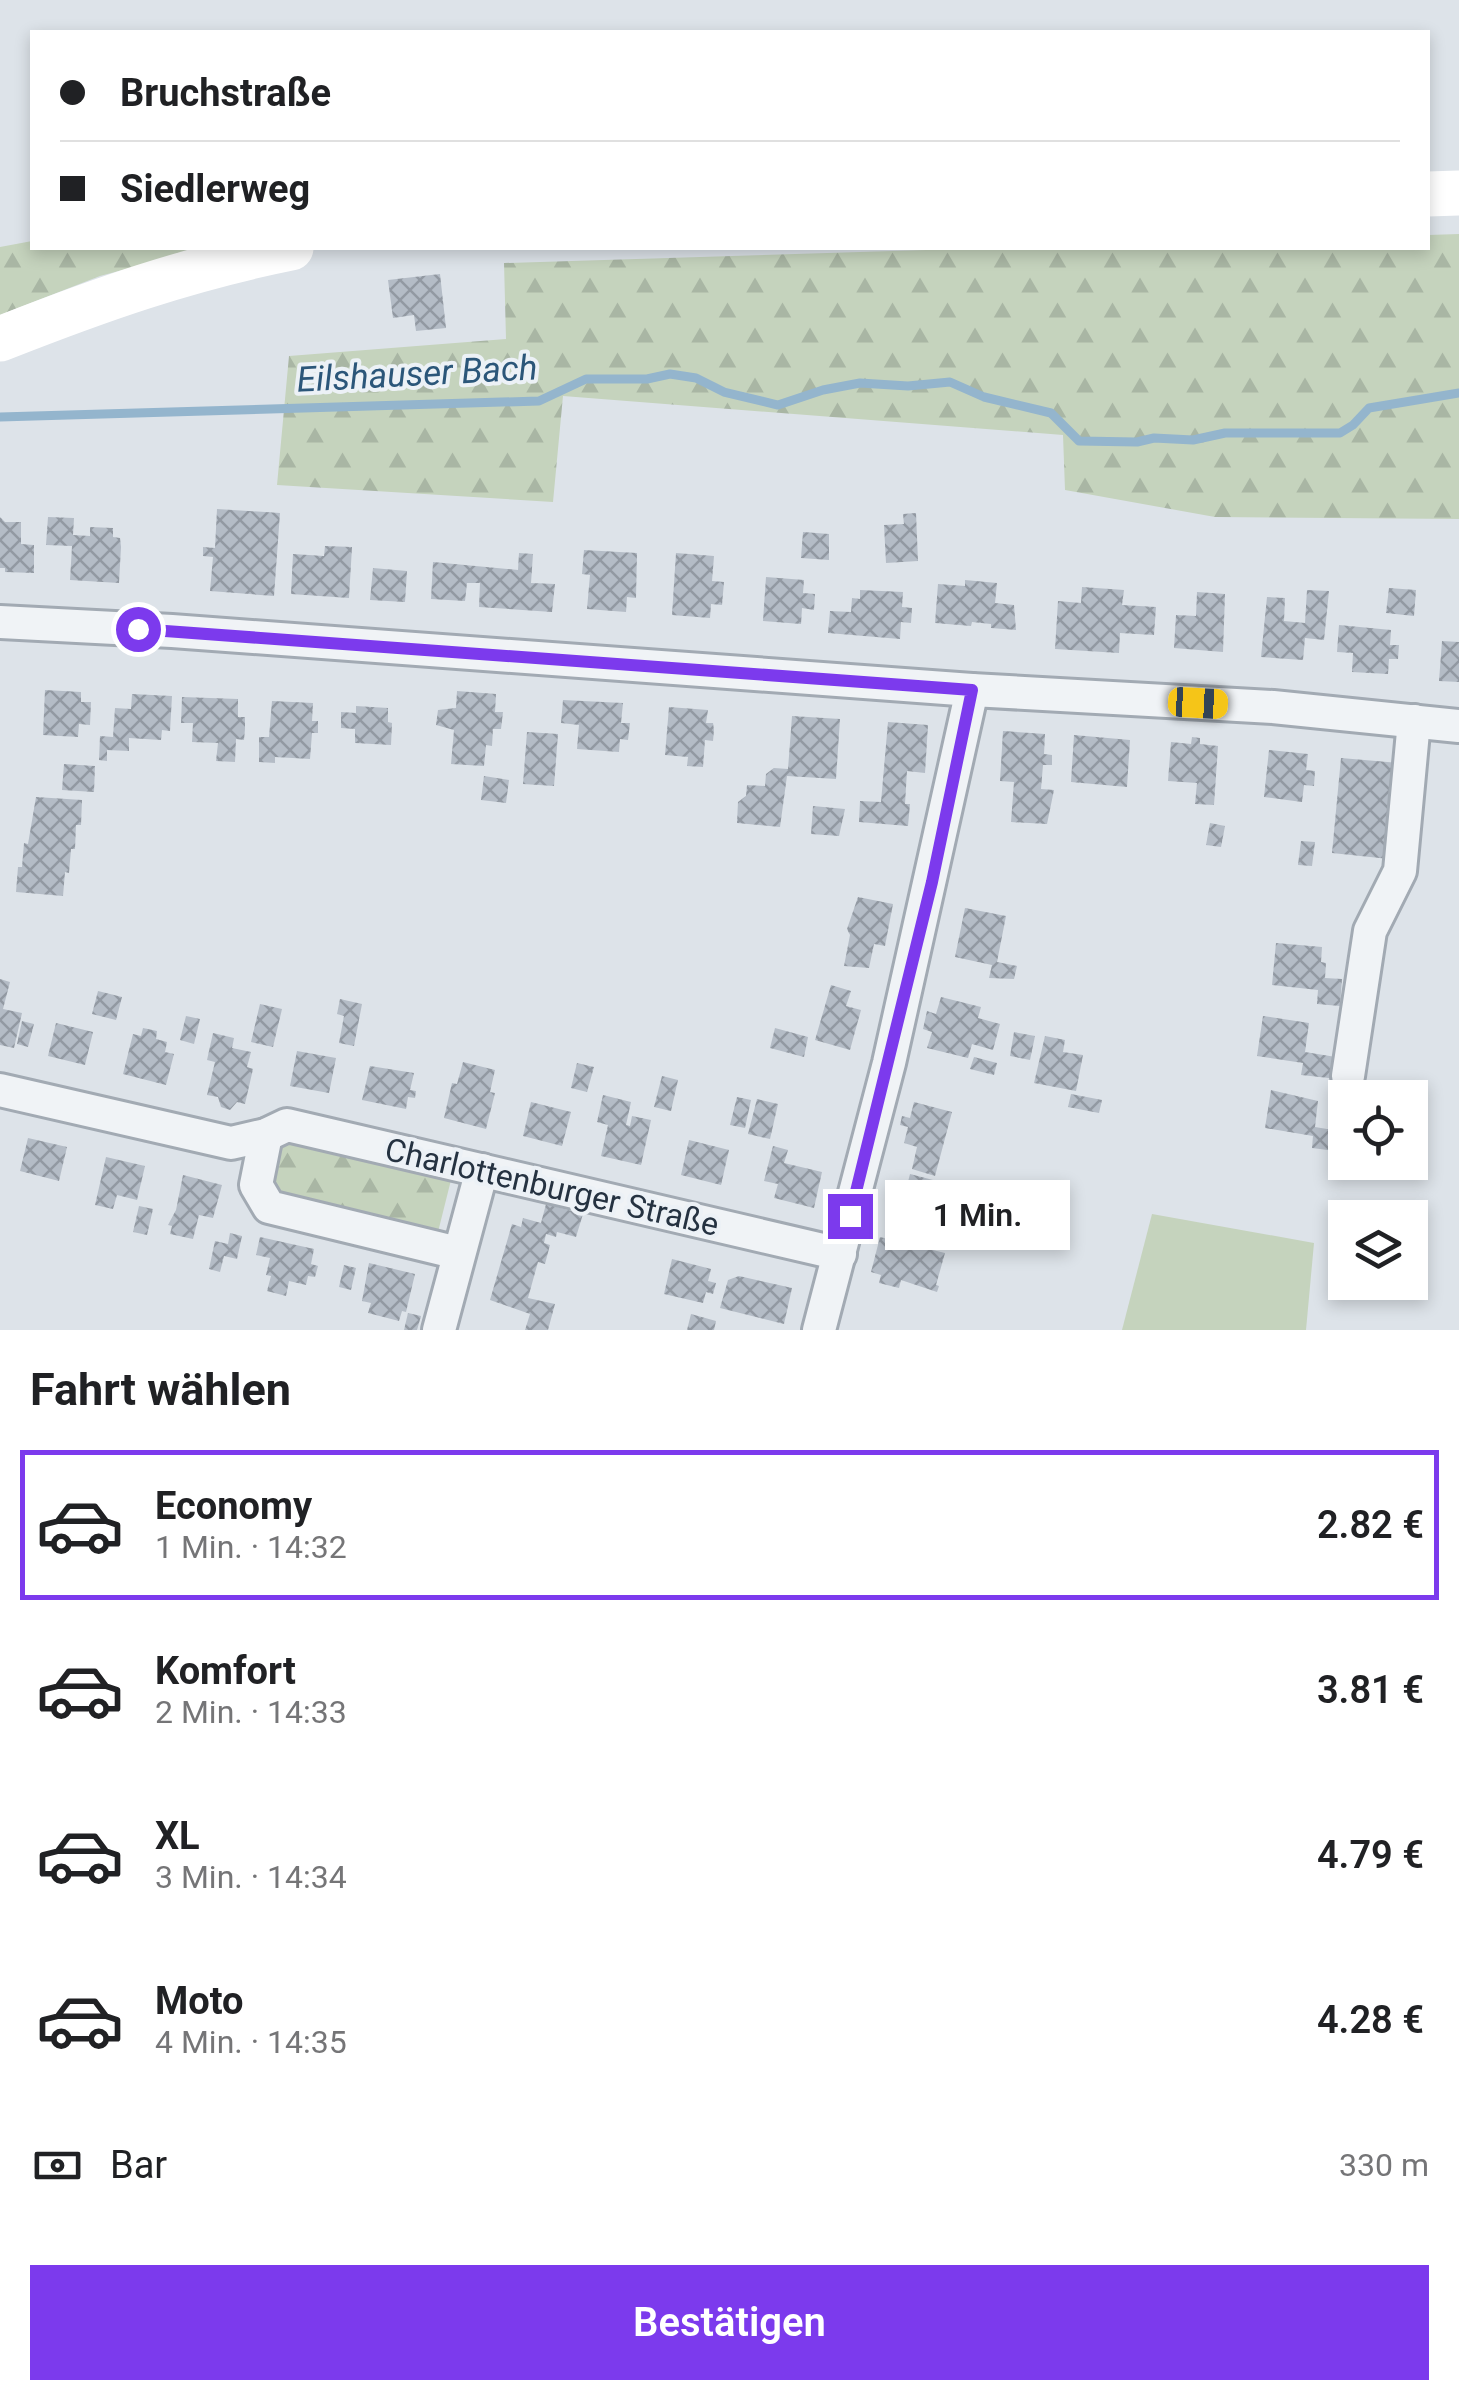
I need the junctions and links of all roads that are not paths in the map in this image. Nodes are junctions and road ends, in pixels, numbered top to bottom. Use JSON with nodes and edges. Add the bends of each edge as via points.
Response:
{"nodes":[{"id":1,"x":1459,"y":193,"type":"edge"},
{"id":2,"x":1430,"y":194,"type":"edge"},
{"id":3,"x":280,"y":250,"type":"edge"},
{"id":4,"x":0,"y":339,"type":"edge"},
{"id":5,"x":0,"y":622,"type":"edge"},
{"id":6,"x":972,"y":690,"type":"junction"},
{"id":7,"x":1414,"y":722,"type":"junction"},
{"id":8,"x":1459,"y":726,"type":"edge"},
{"id":9,"x":1348,"y":1076,"type":"dead end"},
{"id":10,"x":0,"y":1090,"type":"edge"},
{"id":11,"x":266,"y":1135,"type":"junction"},
{"id":12,"x":482,"y":1170,"type":"junction"},
{"id":13,"x":458,"y":1253,"type":"junction"},
{"id":14,"x":840,"y":1254,"type":"junction"},
{"id":15,"x":438,"y":1330,"type":"edge"},
{"id":16,"x":819,"y":1330,"type":"edge"}],
"edges":[{"from":1,"to":2,"type":"main road"},
{"from":3,"to":4,"type":"main road","via":[[118,292]]},
{"from":5,"to":6,"type":"street"},
{"from":6,"to":7,"type":"street"},
{"from":6,"to":14,"type":"street","via":[[924,918]]},
{"from":7,"to":8,"type":"street"},
{"from":7,"to":9,"type":"street","via":[[1400,871],[1370,932]]},
{"from":10,"to":11,"type":"street","name":"Charlottenburger Straße","via":[[231,1143]]},
{"from":11,"to":12,"type":"street","name":"Charlottenburger Straße","via":[[287,1125]]},
{"from":11,"to":13,"type":"street","via":[[256,1185],[269,1207]]},
{"from":12,"to":13,"type":"street"},
{"from":12,"to":14,"type":"street","name":"Charlottenburger Straße"},
{"from":13,"to":15,"type":"street"},
{"from":14,"to":16,"type":"street"}]}
